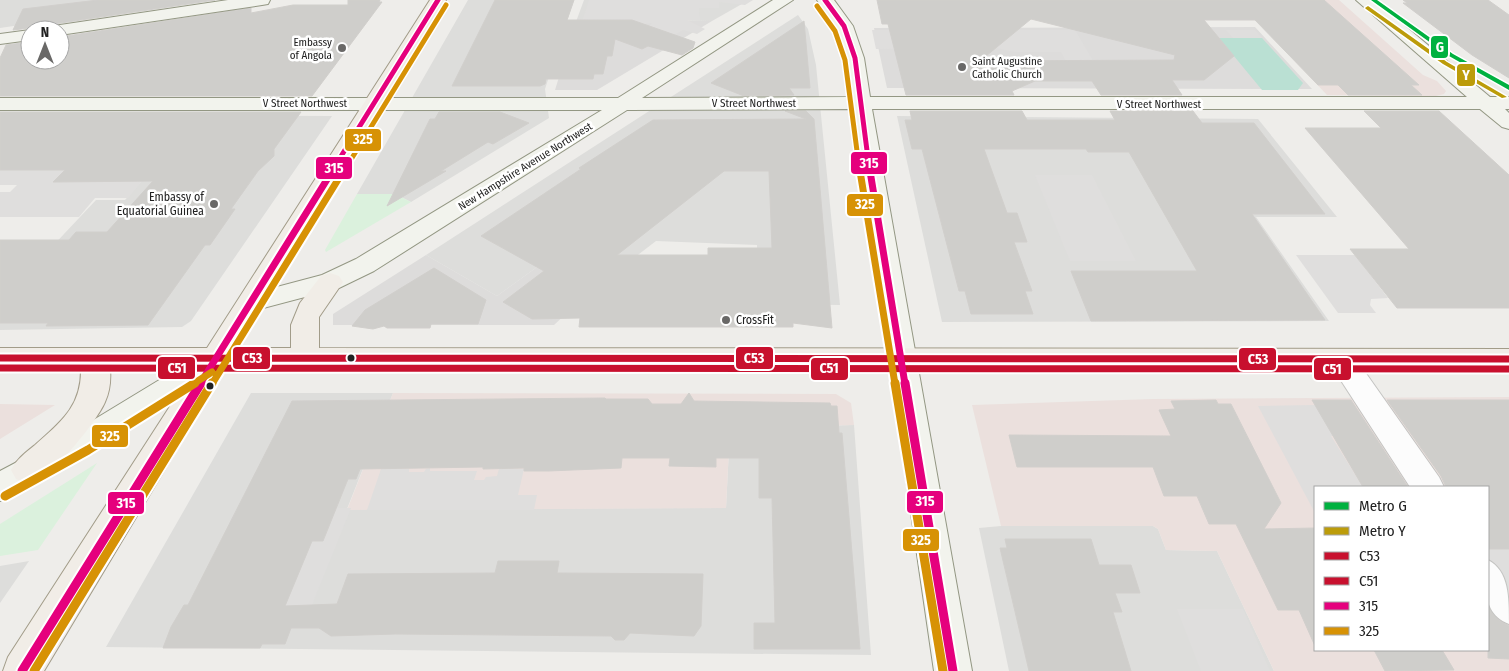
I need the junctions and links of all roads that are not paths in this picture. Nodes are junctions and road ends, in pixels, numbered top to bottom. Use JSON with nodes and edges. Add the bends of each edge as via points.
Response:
{"nodes":[{"id":1,"x":262,"y":0,"type":"edge"},
{"id":2,"x":438,"y":0,"type":"edge"},
{"id":3,"x":785,"y":0,"type":"edge"},
{"id":4,"x":825,"y":0,"type":"edge"},
{"id":5,"x":1364,"y":0,"type":"edge"},
{"id":6,"x":70,"y":29,"type":"edge"},
{"id":7,"x":20,"y":36,"type":"edge"},
{"id":8,"x":0,"y":39,"type":"edge"},
{"id":9,"x":374,"y":103,"type":"junction"},
{"id":10,"x":623,"y":103,"type":"junction"},
{"id":11,"x":861,"y":103,"type":"junction"},
{"id":12,"x":1486,"y":103,"type":"junction"},
{"id":13,"x":1509,"y":103,"type":"edge"},
{"id":14,"x":0,"y":104,"type":"edge"},
{"id":15,"x":1509,"y":122,"type":"edge"},
{"id":16,"x":330,"y":282,"type":"junction"},
{"id":17,"x":252,"y":302,"type":"junction"},
{"id":18,"x":0,"y":358,"type":"edge"},
{"id":19,"x":96,"y":358,"type":"junction"},
{"id":20,"x":217,"y":358,"type":"junction"},
{"id":21,"x":307,"y":359,"type":"junction"},
{"id":22,"x":901,"y":359,"type":"junction"},
{"id":23,"x":1340,"y":359,"type":"junction"},
{"id":24,"x":1509,"y":359,"type":"edge"},
{"id":25,"x":27,"y":470,"type":"junction"},
{"id":26,"x":1427,"y":486,"type":"edge"},
{"id":27,"x":0,"y":487,"type":"edge"},
{"id":28,"x":1489,"y":577,"type":"edge"},
{"id":29,"x":1509,"y":607,"type":"edge"},
{"id":30,"x":22,"y":671,"type":"edge"},
{"id":31,"x":953,"y":671,"type":"edge"}],
"edges":[{"from":1,"to":6,"type":"street"},
{"from":2,"to":9,"type":"main road"},
{"from":3,"to":10,"type":"street","name":"New Hampshire Avenue Northwest"},
{"from":4,"to":11,"type":"street","via":[[850,38]]},
{"from":5,"to":12,"type":"street"},
{"from":7,"to":8,"type":"street"},
{"from":9,"to":10,"type":"street","name":"V Street Northwest"},
{"from":9,"to":14,"type":"street","name":"V Street Northwest"},
{"from":9,"to":17,"type":"main road"},
{"from":10,"to":11,"type":"street","name":"V Street Northwest"},
{"from":10,"to":16,"type":"street","name":"New Hampshire Avenue Northwest","via":[[365,265]]},
{"from":11,"to":12,"type":"street","name":"V Street Northwest"},
{"from":11,"to":22,"type":"street"},
{"from":12,"to":13,"type":"street","name":"V Street Northwest"},
{"from":12,"to":15,"type":"street"},
{"from":16,"to":17,"type":"street","name":"New Hampshire Avenue Northwest"},
{"from":16,"to":21,"type":"main road","via":[[304,317],[302,332]]},
{"from":17,"to":20,"type":"main road"},
{"from":18,"to":19,"type":"main road"},
{"from":19,"to":20,"type":"main road"},
{"from":19,"to":25,"type":"main road","via":[[95,388],[87,408]]},
{"from":20,"to":21,"type":"main road"},
{"from":20,"to":25,"type":"street","via":[[83,442]]},
{"from":20,"to":30,"type":"main road"},
{"from":21,"to":22,"type":"main road"},
{"from":22,"to":23,"type":"main road"},
{"from":22,"to":31,"type":"street"},
{"from":23,"to":24,"type":"main road"},
{"from":23,"to":26,"type":"street"},
{"from":25,"to":27,"type":"street"},
{"from":28,"to":29,"type":"street"}]}
